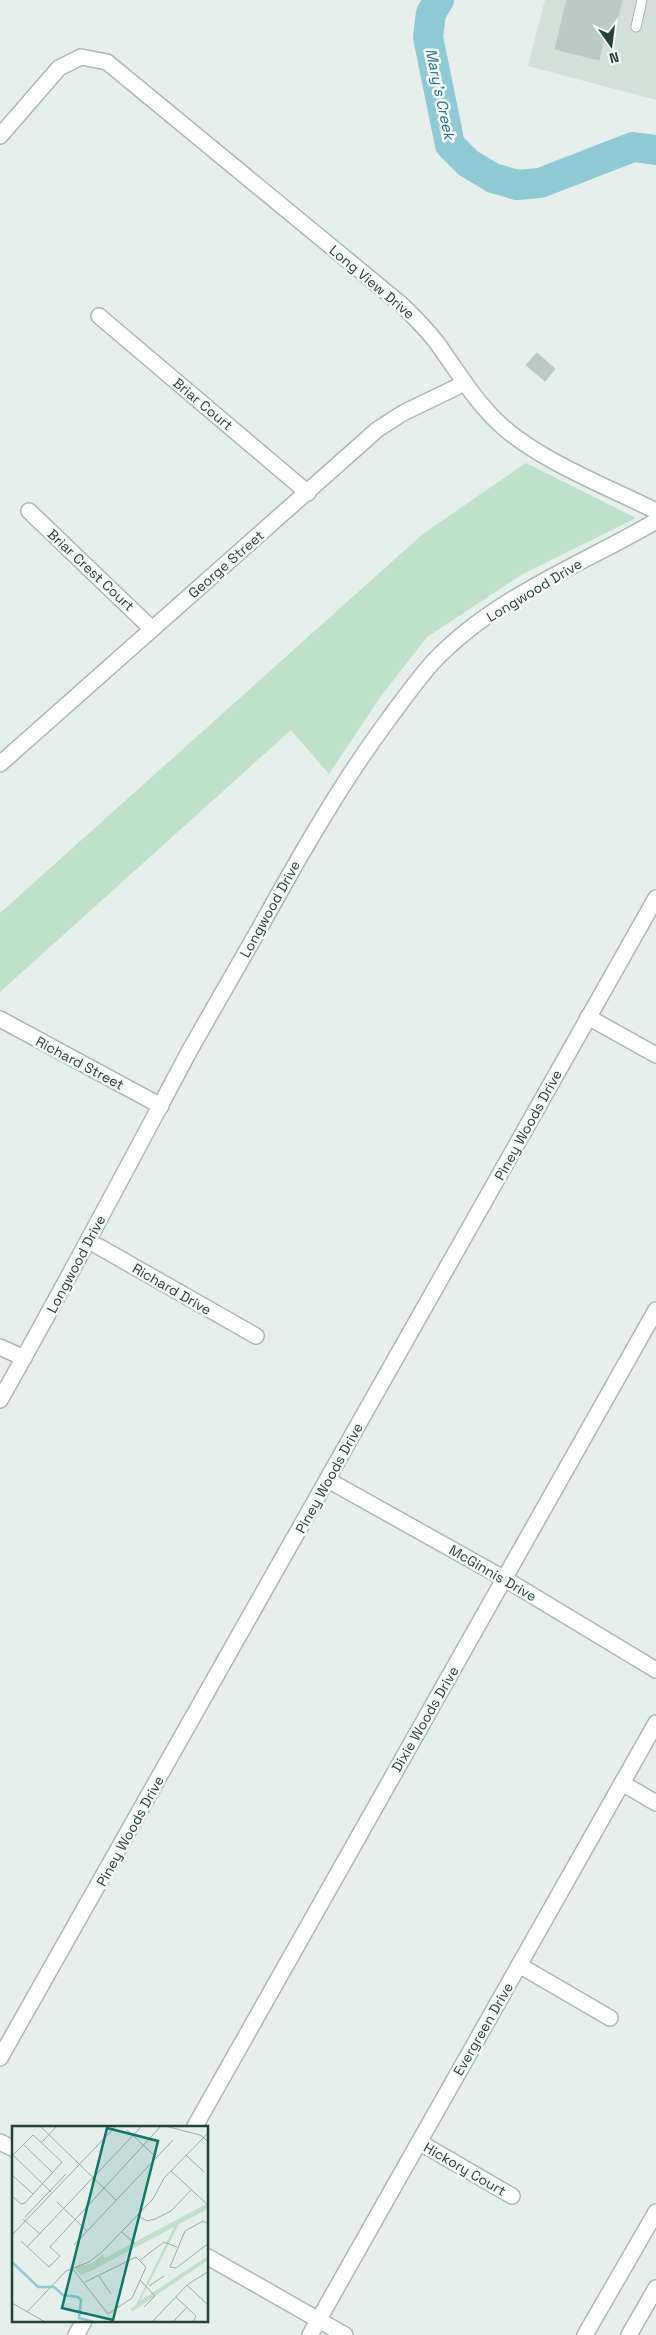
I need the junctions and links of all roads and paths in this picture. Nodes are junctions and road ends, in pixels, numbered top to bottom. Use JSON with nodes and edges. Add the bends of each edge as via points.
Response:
{"nodes":[{"id":1,"x":642,"y":0,"type":"edge"},
{"id":2,"x":636,"y":27,"type":"dead end"},
{"id":3,"x":0,"y":136,"type":"edge"},
{"id":4,"x":99,"y":316,"type":"dead end"},
{"id":5,"x":465,"y":383,"type":"junction"},
{"id":6,"x":308,"y":493,"type":"junction"},
{"id":7,"x":29,"y":511,"type":"dead end"},
{"id":8,"x":656,"y":512,"type":"edge"},
{"id":9,"x":656,"y":521,"type":"edge"},
{"id":10,"x":152,"y":628,"type":"junction"},
{"id":11,"x":0,"y":764,"type":"edge"},
{"id":12,"x":656,"y":898,"type":"edge"},
{"id":13,"x":588,"y":1018,"type":"junction"},
{"id":14,"x":0,"y":1019,"type":"edge"},
{"id":15,"x":656,"y":1055,"type":"edge"},
{"id":16,"x":160,"y":1106,"type":"junction"},
{"id":17,"x":89,"y":1241,"type":"junction"},
{"id":18,"x":656,"y":1310,"type":"edge"},
{"id":19,"x":256,"y":1336,"type":"dead end"},
{"id":20,"x":0,"y":1347,"type":"edge"},
{"id":21,"x":24,"y":1358,"type":"junction"},
{"id":22,"x":0,"y":1400,"type":"edge"},
{"id":23,"x":328,"y":1480,"type":"junction"},
{"id":24,"x":505,"y":1579,"type":"junction"},
{"id":25,"x":656,"y":1670,"type":"edge"},
{"id":26,"x":656,"y":1723,"type":"edge"},
{"id":27,"x":622,"y":1783,"type":"junction"},
{"id":28,"x":656,"y":1803,"type":"edge"},
{"id":29,"x":519,"y":1966,"type":"junction"},
{"id":30,"x":610,"y":2018,"type":"dead end"},
{"id":31,"x":0,"y":2058,"type":"edge"},
{"id":32,"x":195,"y":2126,"type":"edge"},
{"id":33,"x":0,"y":2142,"type":"edge"},
{"id":34,"x":419,"y":2142,"type":"junction"},
{"id":35,"x":12,"y":2149,"type":"edge"},
{"id":36,"x":512,"y":2196,"type":"dead end"},
{"id":37,"x":656,"y":2212,"type":"edge"},
{"id":38,"x":209,"y":2258,"type":"edge"},
{"id":39,"x":656,"y":2288,"type":"edge"},
{"id":40,"x":319,"y":2319,"type":"junction"},
{"id":41,"x":83,"y":2322,"type":"edge"},
{"id":42,"x":76,"y":2335,"type":"edge"},
{"id":43,"x":310,"y":2335,"type":"edge"},
{"id":44,"x":345,"y":2335,"type":"edge"},
{"id":45,"x":585,"y":2335,"type":"edge"},
{"id":46,"x":629,"y":2335,"type":"edge"}],
"edges":[{"from":1,"to":2,"type":"lane"},
{"from":3,"to":5,"type":"street","name":"Long View Drive","via":[[59,68],[80,57],[107,62],[402,305],[435,340]]},
{"from":4,"to":6,"type":"street","name":"Briar Court"},
{"from":5,"to":6,"type":"street","name":"George Street","via":[[378,429]]},
{"from":5,"to":8,"type":"street","name":"Long View Drive","via":[[504,427],[527,445]]},
{"from":6,"to":10,"type":"street","name":"George Street"},
{"from":7,"to":10,"type":"street","name":"Briar Crest Court"},
{"from":9,"to":16,"type":"street","name":"Longwood Drive","via":[[497,610],[434,662],[366,750],[335,797]]},
{"from":10,"to":11,"type":"street","name":"George Street"},
{"from":12,"to":13,"type":"street","name":"Piney Woods Drive"},
{"from":13,"to":15,"type":"street"},
{"from":13,"to":23,"type":"street","name":"Piney Woods Drive"},
{"from":14,"to":16,"type":"street","name":"Richard Street"},
{"from":16,"to":17,"type":"street","name":"Longwood Drive"},
{"from":17,"to":19,"type":"street","name":"Richard Drive"},
{"from":17,"to":21,"type":"street","name":"Longwood Drive"},
{"from":18,"to":24,"type":"street","name":"Dixie Woods Drive"},
{"from":20,"to":21,"type":"street"},
{"from":21,"to":22,"type":"street","name":"Longwood Drive"},
{"from":23,"to":24,"type":"street","name":"McGinnis Drive"},
{"from":23,"to":31,"type":"street","name":"Piney Woods Drive"},
{"from":24,"to":25,"type":"street","name":"McGinnis Drive"},
{"from":24,"to":32,"type":"street","name":"Dixie Woods Drive"},
{"from":26,"to":27,"type":"street","name":"Evergreen Drive"},
{"from":27,"to":28,"type":"street"},
{"from":27,"to":29,"type":"street","name":"Evergreen Drive"},
{"from":29,"to":30,"type":"street"},
{"from":29,"to":34,"type":"street","name":"Evergreen Drive"},
{"from":33,"to":35,"type":"street"},
{"from":34,"to":36,"type":"street","name":"Hickory Court"},
{"from":34,"to":40,"type":"street","name":"Evergreen Drive"},
{"from":37,"to":45,"type":"street"},
{"from":38,"to":40,"type":"street"},
{"from":39,"to":46,"type":"street"},
{"from":40,"to":43,"type":"street","name":"Evergreen Drive"},
{"from":40,"to":44,"type":"street"},
{"from":41,"to":42,"type":"street"}]}
